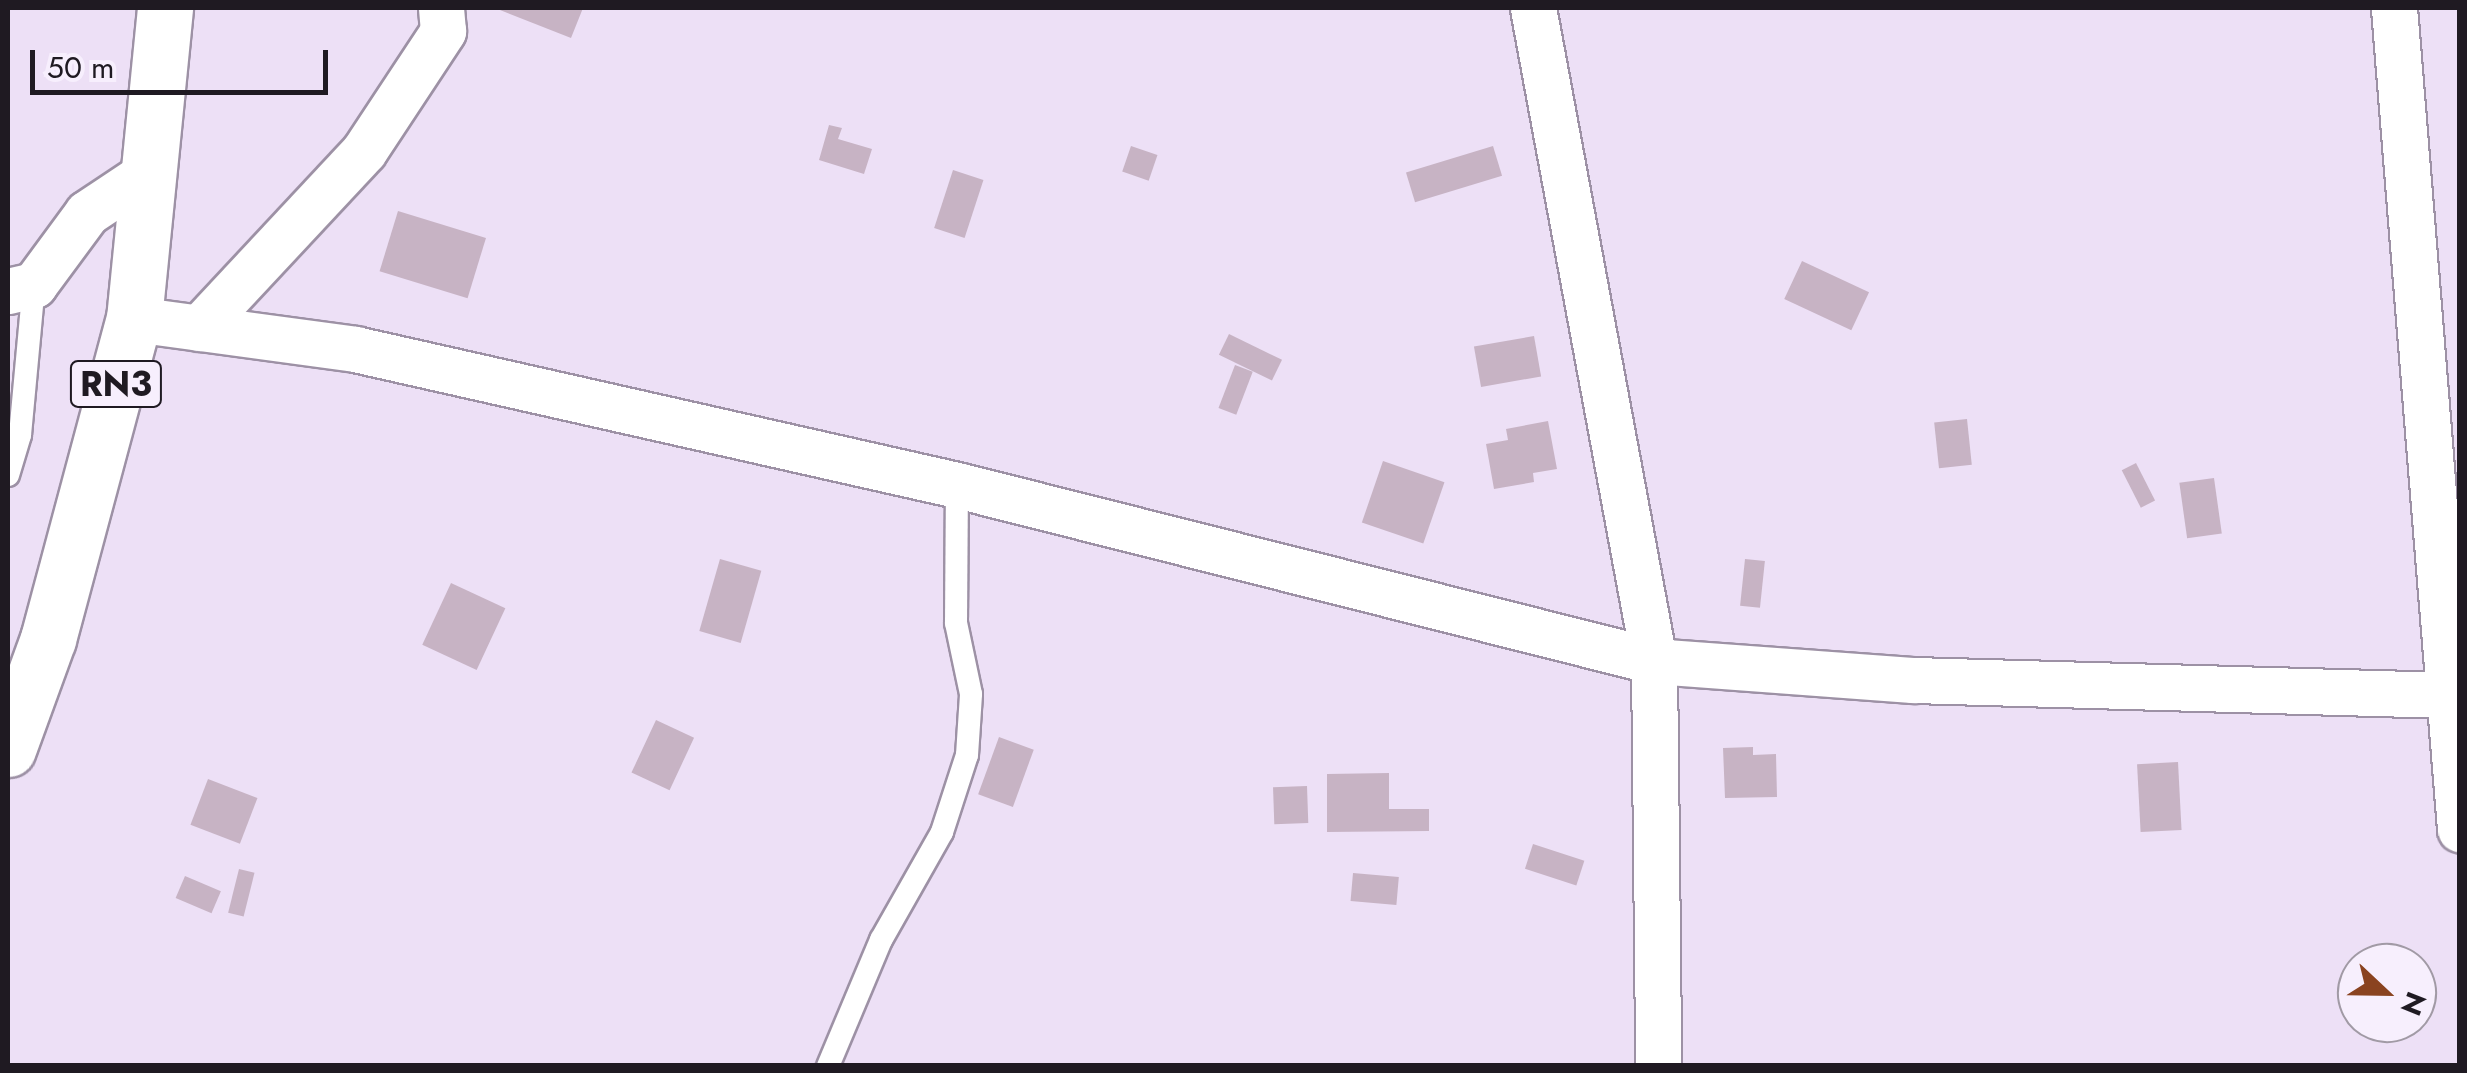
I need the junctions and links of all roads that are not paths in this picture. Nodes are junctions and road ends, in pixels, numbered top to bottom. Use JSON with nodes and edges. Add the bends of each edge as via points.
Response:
{"nodes":[{"id":1,"x":440,"y":8,"type":"edge"},
{"id":2,"x":1533,"y":8,"type":"edge"},
{"id":3,"x":2394,"y":8,"type":"edge"},
{"id":4,"x":168,"y":16,"type":"edge"},
{"id":5,"x":150,"y":170,"type":"junction"},
{"id":6,"x":21,"y":288,"type":"edge"},
{"id":7,"x":134,"y":320,"type":"junction"},
{"id":8,"x":199,"y":328,"type":"junction"},
{"id":9,"x":8,"y":475,"type":"edge"},
{"id":10,"x":957,"y":485,"type":"junction"},
{"id":11,"x":1654,"y":660,"type":"junction"},
{"id":12,"x":2446,"y":696,"type":"junction"},
{"id":13,"x":8,"y":749,"type":"edge"},
{"id":14,"x":2460,"y":829,"type":"edge"},
{"id":15,"x":828,"y":1066,"type":"edge"},
{"id":16,"x":1658,"y":1066,"type":"edge"}],
"edges":[{"from":1,"to":8,"type":"street","via":[[443,30],[364,150]]},
{"from":2,"to":11,"type":"street"},
{"from":3,"to":12,"type":"street"},
{"from":4,"to":5,"type":"highway","number":"RN3"},
{"from":5,"to":6,"type":"street","via":[[87,214]]},
{"from":5,"to":7,"type":"highway","number":"RN3"},
{"from":6,"to":9,"type":"lane","via":[[20,435]]},
{"from":7,"to":8,"type":"street"},
{"from":7,"to":13,"type":"highway","number":"RN3","via":[[48,639]]},
{"from":8,"to":10,"type":"street","via":[[355,349]]},
{"from":10,"to":11,"type":"street"},
{"from":10,"to":15,"type":"lane","via":[[956,623],[971,694],[967,755],[942,832],[881,940]]},
{"from":11,"to":12,"type":"street","via":[[1913,680]]},
{"from":11,"to":16,"type":"street"},
{"from":12,"to":14,"type":"street"}]}
